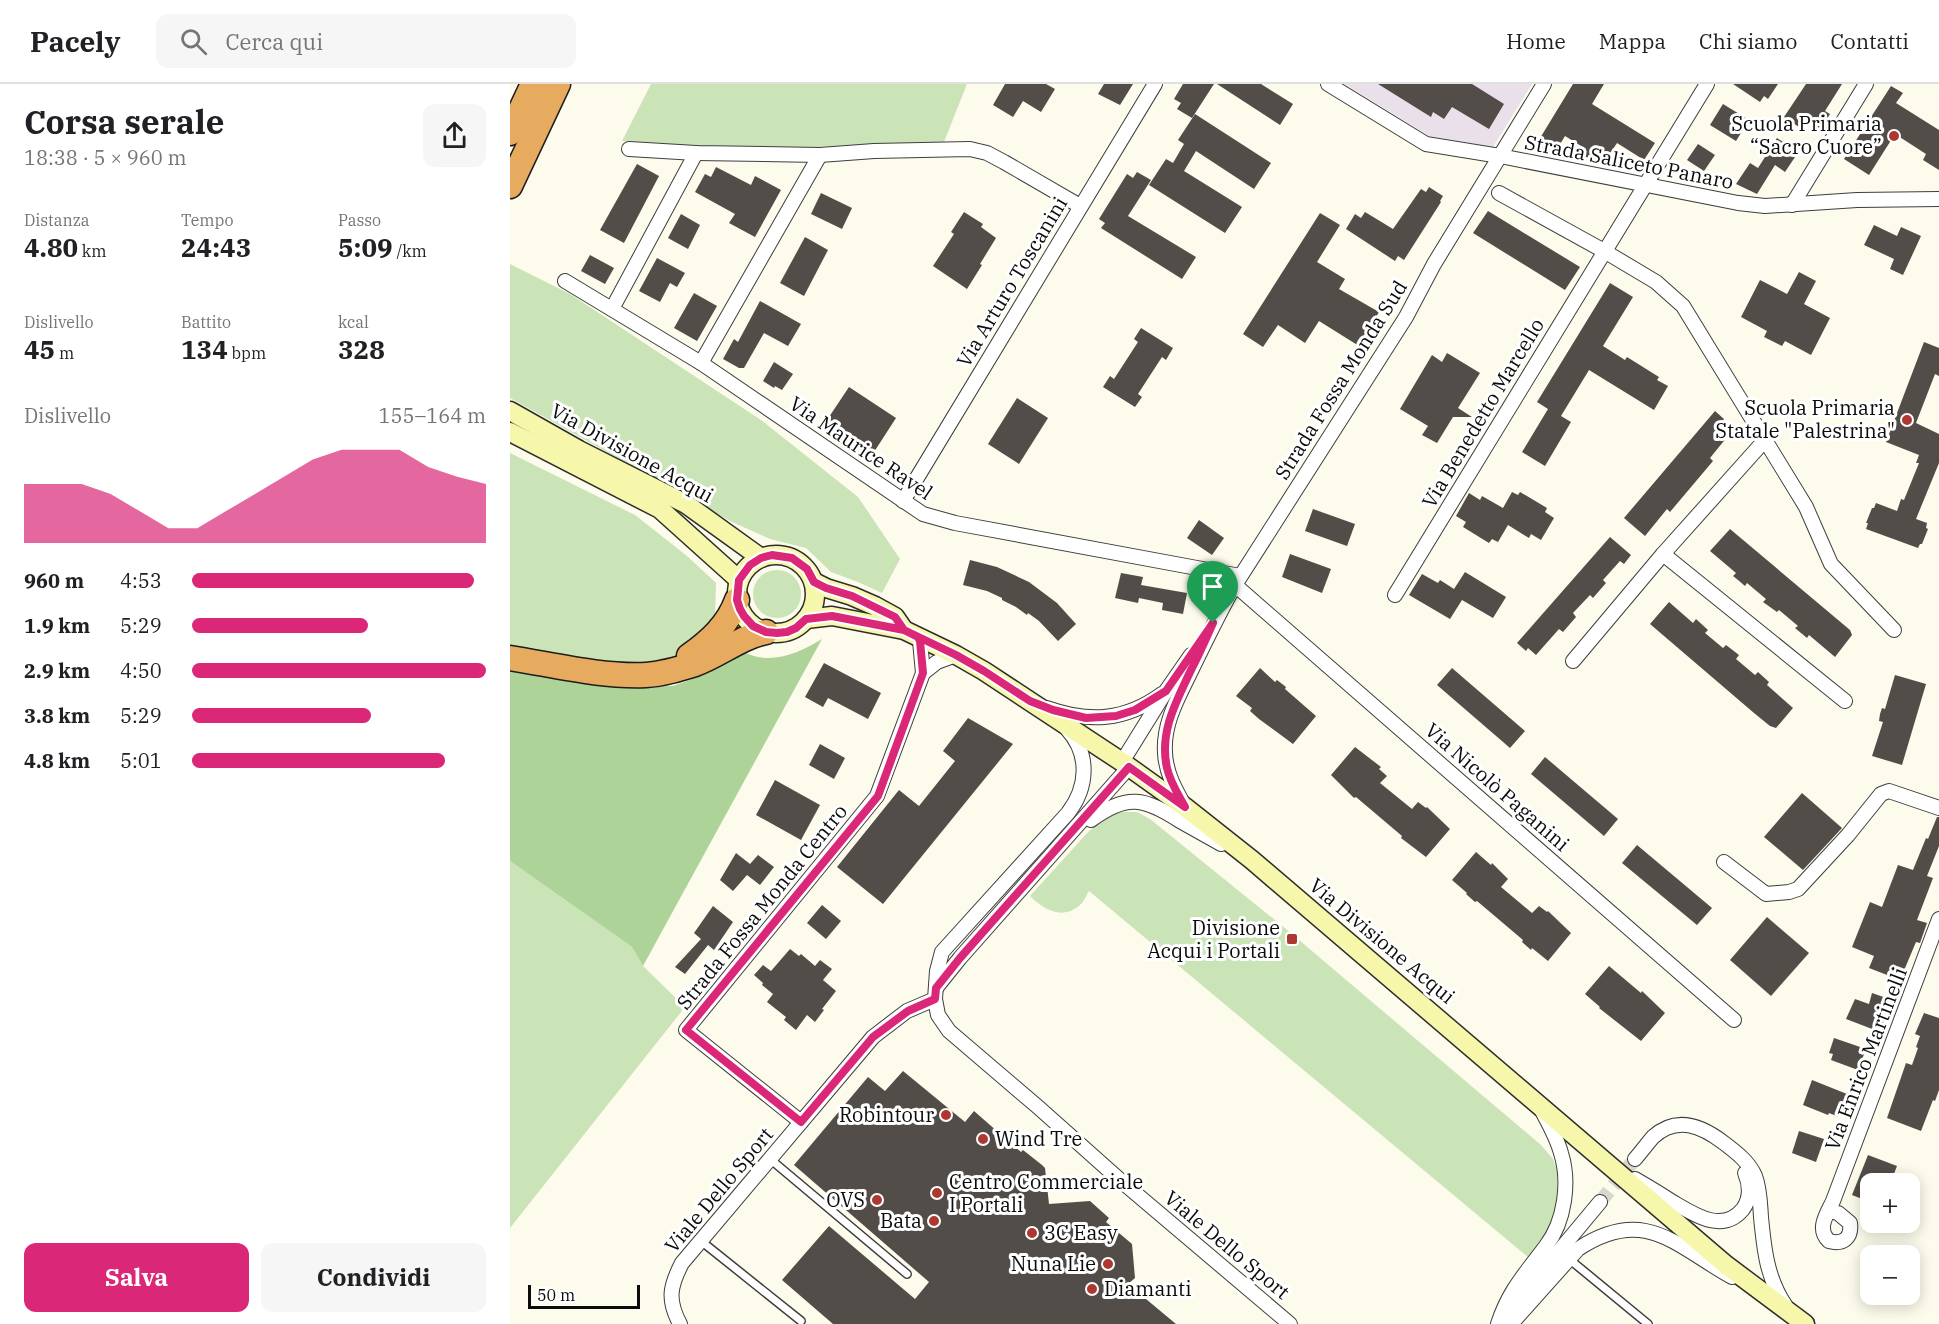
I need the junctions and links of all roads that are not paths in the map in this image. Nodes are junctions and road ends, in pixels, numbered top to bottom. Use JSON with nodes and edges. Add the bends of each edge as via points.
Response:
{"nodes":[{"id":1,"x":533,"y":84,"type":"edge"},
{"id":2,"x":558,"y":84,"type":"edge"},
{"id":3,"x":1155,"y":84,"type":"edge"},
{"id":4,"x":1328,"y":84,"type":"edge"},
{"id":5,"x":1544,"y":84,"type":"edge"},
{"id":6,"x":1707,"y":84,"type":"edge"},
{"id":7,"x":1866,"y":84,"type":"edge"},
{"id":8,"x":1350,"y":90,"type":"edge"},
{"id":9,"x":510,"y":134,"type":"edge"},
{"id":10,"x":629,"y":149,"type":"dead end"},
{"id":11,"x":696,"y":153,"type":"junction"},
{"id":12,"x":820,"y":155,"type":"junction"},
{"id":13,"x":1500,"y":156,"type":"junction"},
{"id":14,"x":510,"y":186,"type":"edge"},
{"id":15,"x":1644,"y":186,"type":"junction"},
{"id":16,"x":1499,"y":193,"type":"dead end"},
{"id":17,"x":1939,"y":199,"type":"edge"},
{"id":18,"x":1792,"y":205,"type":"junction"},
{"id":19,"x":1080,"y":206,"type":"junction"},
{"id":20,"x":1604,"y":251,"type":"junction"},
{"id":21,"x":565,"y":280,"type":"dead end"},
{"id":22,"x":612,"y":309,"type":"junction"},
{"id":23,"x":701,"y":363,"type":"junction"},
{"id":24,"x":510,"y":411,"type":"edge"},
{"id":25,"x":510,"y":432,"type":"edge"},
{"id":26,"x":1765,"y":440,"type":"junction"},
{"id":27,"x":903,"y":501,"type":"junction"},
{"id":28,"x":1663,"y":554,"type":"junction"},
{"id":29,"x":761,"y":558,"type":"junction"},
{"id":30,"x":1238,"y":580,"type":"junction"},
{"id":31,"x":814,"y":582,"type":"junction"},
{"id":32,"x":738,"y":590,"type":"junction"},
{"id":33,"x":1395,"y":595,"type":"dead end"},
{"id":34,"x":806,"y":619,"type":"junction"},
{"id":35,"x":1213,"y":623,"type":"junction"},
{"id":36,"x":1894,"y":630,"type":"dead end"},
{"id":37,"x":766,"y":632,"type":"junction"},
{"id":38,"x":911,"y":633,"type":"junction"},
{"id":39,"x":956,"y":655,"type":"junction"},
{"id":40,"x":510,"y":658,"type":"edge"},
{"id":41,"x":1573,"y":661,"type":"dead end"},
{"id":42,"x":664,"y":673,"type":"junction"},
{"id":43,"x":923,"y":673,"type":"junction"},
{"id":44,"x":1166,"y":691,"type":"junction"},
{"id":45,"x":1030,"y":701,"type":"junction"},
{"id":46,"x":1845,"y":701,"type":"dead end"},
{"id":47,"x":1060,"y":720,"type":"junction"},
{"id":48,"x":1126,"y":764,"type":"junction"},
{"id":49,"x":1185,"y":807,"type":"junction"},
{"id":50,"x":1939,"y":808,"type":"edge"},
{"id":51,"x":1070,"y":835,"type":"junction"},
{"id":52,"x":1252,"y":860,"type":"junction"},
{"id":53,"x":1724,"y":862,"type":"dead end"},
{"id":54,"x":1939,"y":919,"type":"edge"},
{"id":55,"x":935,"y":993,"type":"junction"},
{"id":56,"x":1734,"y":1020,"type":"dead end"},
{"id":57,"x":1538,"y":1103,"type":"junction"},
{"id":58,"x":801,"y":1122,"type":"junction"},
{"id":59,"x":1723,"y":1142,"type":"junction"},
{"id":60,"x":770,"y":1159,"type":"junction"},
{"id":61,"x":1635,"y":1159,"type":"tunnel mouth"},
{"id":62,"x":1614,"y":1167,"type":"junction"},
{"id":63,"x":1600,"y":1202,"type":"tunnel mouth"},
{"id":64,"x":1828,"y":1211,"type":"dead end"},
{"id":65,"x":701,"y":1241,"type":"junction"},
{"id":66,"x":1569,"y":1259,"type":"junction"},
{"id":67,"x":908,"y":1274,"type":"dead end"},
{"id":68,"x":1768,"y":1295,"type":"junction"},
{"id":69,"x":1789,"y":1312,"type":"junction"},
{"id":70,"x":801,"y":1321,"type":"dead end"},
{"id":71,"x":680,"y":1324,"type":"edge"},
{"id":72,"x":1290,"y":1324,"type":"edge"},
{"id":73,"x":1500,"y":1324,"type":"edge"},
{"id":74,"x":1511,"y":1324,"type":"edge"},
{"id":75,"x":1648,"y":1324,"type":"edge"},
{"id":76,"x":1805,"y":1324,"type":"edge"}],
"edges":[{"from":1,"to":9,"type":"highway"},
{"from":2,"to":14,"type":"highway"},
{"from":3,"to":19,"type":"street","name":"Via Arturo Toscanini"},
{"from":4,"to":8,"type":"street","name":"Strada Saliceto Panaro"},
{"from":5,"to":13,"type":"street","name":"Strada Fossa Monda Sud"},
{"from":6,"to":15,"type":"street","name":"Via Benedetto Marcello"},
{"from":7,"to":18,"type":"street"},
{"from":8,"to":13,"type":"street","name":"Strada Saliceto Panaro","via":[[1426,144]]},
{"from":10,"to":11,"type":"street"},
{"from":11,"to":12,"type":"street"},
{"from":11,"to":22,"type":"street"},
{"from":12,"to":19,"type":"street","via":[[874,151],[987,153]]},
{"from":12,"to":23,"type":"street"},
{"from":13,"to":15,"type":"street","name":"Strada Saliceto Panaro"},
{"from":13,"to":30,"type":"street","name":"Strada Fossa Monda Sud","via":[[1406,317]]},
{"from":15,"to":18,"type":"street","name":"Strada Saliceto Panaro","via":[[1738,203]]},
{"from":15,"to":20,"type":"street","name":"Via Benedetto Marcello"},
{"from":16,"to":20,"type":"street"},
{"from":17,"to":18,"type":"street","name":"Strada Saliceto Panaro"},
{"from":19,"to":27,"type":"street","name":"Via Arturo Toscanini"},
{"from":20,"to":26,"type":"street","via":[[1656,282],[1683,306]]},
{"from":20,"to":33,"type":"street","name":"Via Benedetto Marcello"},
{"from":21,"to":22,"type":"street","name":"Via Maurice Ravel"},
{"from":22,"to":23,"type":"street","name":"Via Maurice Ravel"},
{"from":23,"to":27,"type":"street","name":"Via Maurice Ravel"},
{"from":24,"to":29,"type":"main road","name":"Via Divisione Acqui","via":[[686,504]]},
{"from":25,"to":32,"type":"main road","name":"Via Divisione Acqui","via":[[660,509]]},
{"from":26,"to":28,"type":"street"},
{"from":26,"to":36,"type":"street","via":[[1806,507],[1831,564]]},
{"from":27,"to":30,"type":"street","name":"Via Maurice Ravel","via":[[940,520]]},
{"from":28,"to":41,"type":"street"},
{"from":28,"to":46,"type":"street"},
{"from":29,"to":31,"type":"main road","via":[[792,558],[807,569]]},
{"from":29,"to":32,"type":"main road","via":[[750,565]]},
{"from":30,"to":35,"type":"street","name":"Strada Fossa Monda Sud"},
{"from":30,"to":56,"type":"street","name":"Via Nicolò Paganini"},
{"from":31,"to":34,"type":"main road","via":[[815,602]]},
{"from":31,"to":38,"type":"main road","name":"Via Divisione Acqui","via":[[875,606],[895,617]]},
{"from":32,"to":37,"type":"main road","via":[[740,609],[748,621]]},
{"from":32,"to":42,"type":"highway","via":[[728,619],[714,637]]},
{"from":34,"to":37,"type":"main road","via":[[787,632]]},
{"from":34,"to":38,"type":"main road","name":"Via Divisione Acqui","via":[[832,616]]},
{"from":35,"to":44,"type":"street","name":"Strada Fossa Monda Sud"},
{"from":35,"to":49,"type":"street","name":"Strada Fossa Monda Sud","via":[[1166,732],[1167,770]]},
{"from":37,"to":42,"type":"highway"},
{"from":38,"to":39,"type":"main road","name":"Via Divisione Acqui"},
{"from":38,"to":43,"type":"street","name":"Strada Fossa Monda Centro","via":[[920,641]]},
{"from":39,"to":43,"type":"street"},
{"from":39,"to":45,"type":"main road","name":"Via Divisione Acqui"},
{"from":40,"to":42,"type":"highway","via":[[600,672]]},
{"from":43,"to":58,"type":"street","name":"Strada Fossa Monda Centro","via":[[878,796],[686,1030]]},
{"from":44,"to":45,"type":"street","via":[[1135,710],[1101,718],[1073,715]]},
{"from":44,"to":48,"type":"street","name":"Strada Fossa Monda Sud"},
{"from":45,"to":47,"type":"main road","name":"Via Divisione Acqui"},
{"from":47,"to":48,"type":"main road","name":"Via Divisione Acqui"},
{"from":47,"to":55,"type":"street","name":"Viale Dello Sport","via":[[1083,755],[1080,794],[1068,813],[942,952]]},
{"from":48,"to":49,"type":"main road","name":"Via Divisione Acqui"},
{"from":48,"to":51,"type":"street","name":"Viale Dello Sport"},
{"from":49,"to":52,"type":"main road","name":"Via Divisione Acqui"},
{"from":50,"to":53,"type":"street","via":[[1889,792],[1881,794],[1798,889],[1789,892],[1766,894]]},
{"from":51,"to":52,"type":"street","name":"Viale Dello Sport","via":[[1105,810],[1129,802],[1146,802]]},
{"from":51,"to":55,"type":"street","name":"Viale Dello Sport","via":[[960,958]]},
{"from":52,"to":57,"type":"main road","name":"Via Divisione Acqui"},
{"from":54,"to":64,"type":"street","name":"Via Enrico Martinelli"},
{"from":55,"to":58,"type":"street","name":"Viale Dello Sport","via":[[873,1037]]},
{"from":55,"to":72,"type":"street","name":"Viale Dello Sport","via":[[938,1015],[949,1031]]},
{"from":57,"to":62,"type":"main road","name":"Via Divisione Acqui"},
{"from":57,"to":73,"type":"street","via":[[1561,1153],[1564,1202],[1548,1244],[1513,1289]]},
{"from":58,"to":60,"type":"street","name":"Viale Dello Sport"},
{"from":59,"to":61,"type":"street","via":[[1706,1130],[1679,1125],[1659,1133]]},
{"from":59,"to":62,"type":"street","via":[[1744,1170],[1749,1184],[1746,1204],[1727,1220],[1711,1221],[1698,1216]]},
{"from":59,"to":69,"type":"street","via":[[1746,1162],[1755,1176],[1766,1262],[1775,1290]]},
{"from":60,"to":65,"type":"street","name":"Viale Dello Sport"},
{"from":60,"to":67,"type":"lane"},
{"from":62,"to":68,"type":"main road","name":"Via Divisione Acqui","via":[[1726,1265]]},
{"from":63,"to":73,"type":"street"},
{"from":65,"to":70,"type":"lane"},
{"from":65,"to":71,"type":"street","name":"Viale Dello Sport","via":[[674,1279],[673,1311]]},
{"from":66,"to":68,"type":"street","via":[[1578,1249],[1608,1234],[1652,1232]]},
{"from":66,"to":74,"type":"street"},
{"from":66,"to":75,"type":"lane"},
{"from":68,"to":69,"type":"main road","name":"Via Divisione Acqui"},
{"from":69,"to":76,"type":"main road","name":"Via Divisione Acqui"}]}
